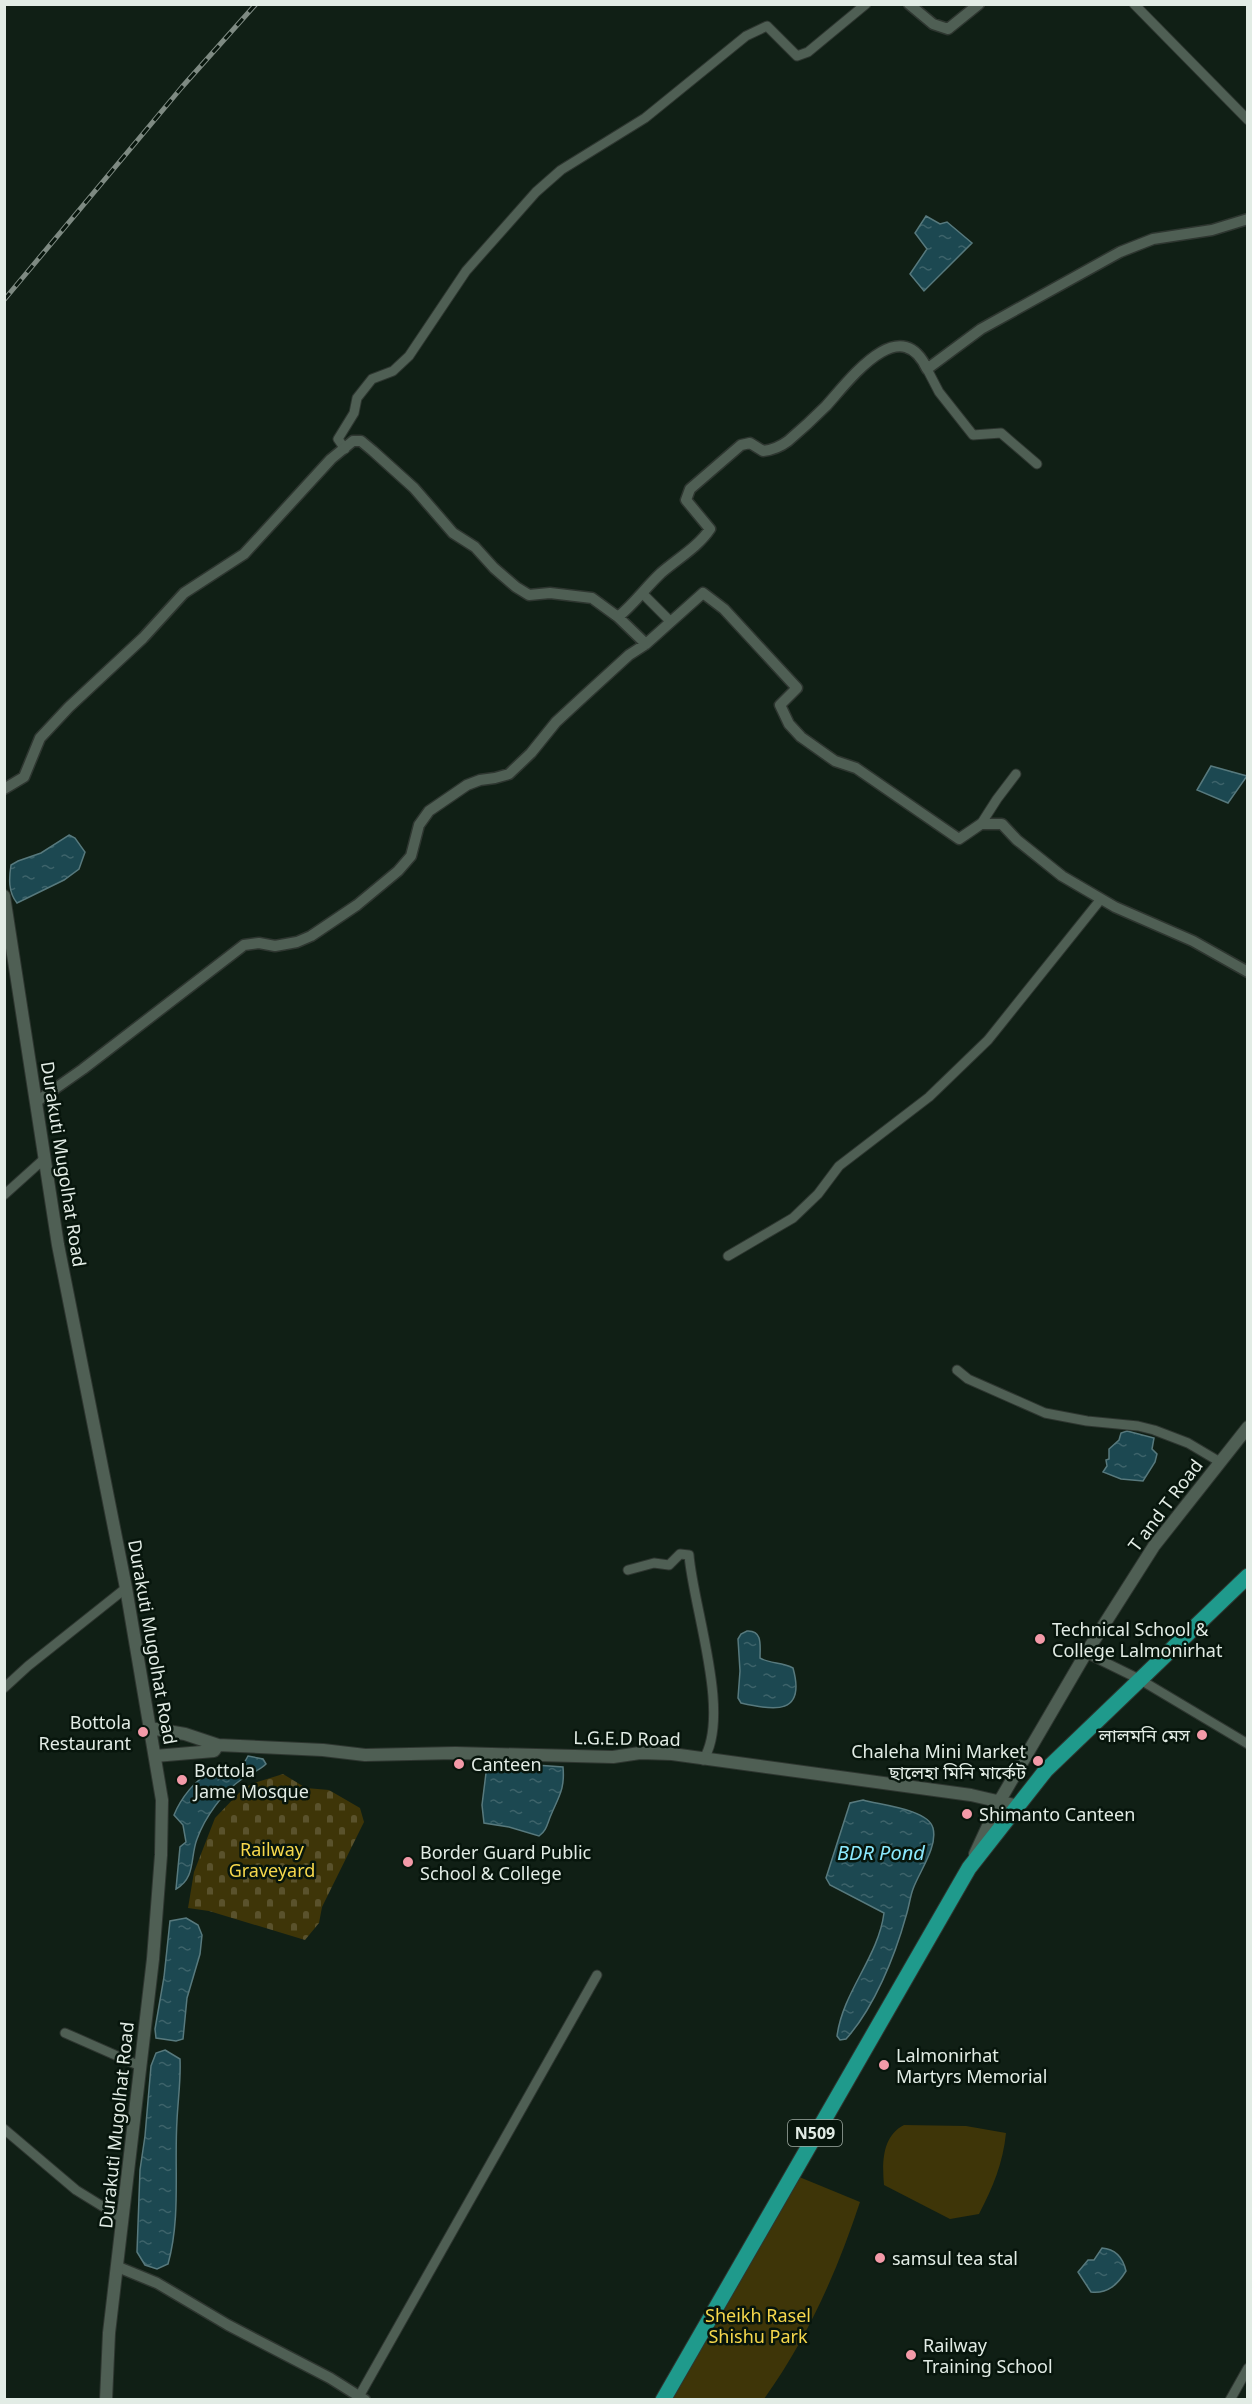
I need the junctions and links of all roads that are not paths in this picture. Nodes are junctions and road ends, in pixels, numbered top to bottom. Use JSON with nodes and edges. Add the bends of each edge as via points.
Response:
{"nodes":[{"id":1,"x":866,"y":4,"type":"edge"},
{"id":2,"x":909,"y":4,"type":"edge"},
{"id":3,"x":979,"y":4,"type":"edge"},
{"id":4,"x":1134,"y":4,"type":"edge"},
{"id":5,"x":1248,"y":120,"type":"edge"},
{"id":6,"x":1248,"y":219,"type":"edge"},
{"id":7,"x":927,"y":369,"type":"junction"},
{"id":8,"x":345,"y":449,"type":"junction"},
{"id":9,"x":1037,"y":464,"type":"dead end"},
{"id":10,"x":643,"y":594,"type":"junction"},
{"id":11,"x":618,"y":617,"type":"junction"},
{"id":12,"x":670,"y":621,"type":"junction"},
{"id":13,"x":646,"y":644,"type":"junction"},
{"id":14,"x":1016,"y":774,"type":"dead end"},
{"id":15,"x":4,"y":789,"type":"edge"},
{"id":16,"x":981,"y":824,"type":"junction"},
{"id":17,"x":4,"y":896,"type":"edge"},
{"id":18,"x":1101,"y":899,"type":"junction"},
{"id":19,"x":1248,"y":972,"type":"edge"},
{"id":20,"x":36,"y":1102,"type":"junction"},
{"id":21,"x":44,"y":1159,"type":"junction"},
{"id":22,"x":4,"y":1195,"type":"edge"},
{"id":23,"x":728,"y":1256,"type":"dead end"},
{"id":24,"x":957,"y":1370,"type":"dead end"},
{"id":25,"x":1248,"y":1427,"type":"edge"},
{"id":26,"x":1220,"y":1462,"type":"junction"},
{"id":27,"x":628,"y":1570,"type":"dead end"},
{"id":28,"x":1247,"y":1577,"type":"edge"},
{"id":29,"x":126,"y":1588,"type":"junction"},
{"id":30,"x":1086,"y":1653,"type":"junction"},
{"id":31,"x":1139,"y":1679,"type":"junction"},
{"id":32,"x":4,"y":1688,"type":"edge"},
{"id":33,"x":150,"y":1728,"type":"junction"},
{"id":34,"x":1248,"y":1744,"type":"edge"},
{"id":35,"x":218,"y":1745,"type":"junction"},
{"id":36,"x":155,"y":1756,"type":"junction"},
{"id":37,"x":703,"y":1760,"type":"junction"},
{"id":38,"x":999,"y":1802,"type":"junction"},
{"id":39,"x":1018,"y":1806,"type":"junction"},
{"id":40,"x":969,"y":1868,"type":"junction"},
{"id":41,"x":597,"y":1975,"type":"dead end"},
{"id":42,"x":65,"y":2032,"type":"dead end"},
{"id":43,"x":140,"y":2066,"type":"junction"},
{"id":44,"x":4,"y":2129,"type":"edge"},
{"id":45,"x":123,"y":2219,"type":"junction"},
{"id":46,"x":118,"y":2267,"type":"junction"},
{"id":47,"x":1247,"y":2370,"type":"edge"},
{"id":48,"x":360,"y":2398,"type":"edge"},
{"id":49,"x":106,"y":2400,"type":"edge"},
{"id":50,"x":663,"y":2400,"type":"edge"},
{"id":51,"x":1230,"y":2400,"type":"edge"}],
"edges":[{"from":1,"to":8,"type":"street","via":[[797,56],[767,26],[746,36],[645,118],[561,170],[536,192],[466,271],[410,356],[393,371],[372,379],[357,398],[354,413],[338,439]]},
{"from":2,"to":3,"type":"street","via":[[933,24],[948,29]]},
{"from":4,"to":5,"type":"street"},
{"from":6,"to":7,"type":"street","via":[[1212,230],[1153,239],[1120,252],[981,329]]},
{"from":7,"to":9,"type":"street","via":[[939,392],[973,435],[1001,433]]},
{"from":7,"to":10,"type":"street","via":[[911,348],[886,349],[867,362],[787,442],[763,451],[750,443],[728,455],[690,489],[686,500],[710,529]]},
{"from":8,"to":11,"type":"street","via":[[353,441],[361,441],[414,488],[453,533],[475,547],[529,595],[592,598]]},
{"from":8,"to":15,"type":"street","via":[[244,554],[184,592],[143,638],[40,738],[24,777]]},
{"from":10,"to":11,"type":"street"},
{"from":10,"to":12,"type":"street"},
{"from":11,"to":13,"type":"street"},
{"from":12,"to":13,"type":"street"},
{"from":12,"to":16,"type":"street","via":[[703,593],[724,609],[796,688],[780,705],[801,737],[835,762],[856,768],[959,839]]},
{"from":13,"to":20,"type":"street","via":[[569,710],[509,774],[467,785],[429,811],[419,825],[411,856],[357,905],[297,942],[244,945]]},
{"from":14,"to":16,"type":"street"},
{"from":16,"to":18,"type":"street","via":[[1002,824],[1062,876]]},
{"from":17,"to":20,"type":"main road","name":"Durakuti Mugolhat Road"},
{"from":18,"to":19,"type":"street","via":[[1193,940]]},
{"from":18,"to":23,"type":"street","via":[[988,1040],[929,1097],[840,1166],[794,1218]]},
{"from":20,"to":21,"type":"main road","name":"Durakuti Mugolhat Road"},
{"from":21,"to":22,"type":"street"},
{"from":21,"to":29,"type":"main road","name":"Durakuti Mugolhat Road"},
{"from":24,"to":26,"type":"street","via":[[968,1379],[1045,1413],[1154,1430],[1188,1443]]},
{"from":25,"to":26,"type":"main road","name":"T and T Road"},
{"from":26,"to":30,"type":"main road","name":"T and T Road","via":[[1154,1546]]},
{"from":27,"to":37,"type":"street","via":[[654,1563],[669,1565],[680,1554],[689,1555],[713,1697],[713,1724]]},
{"from":28,"to":31,"type":"highway","number":"N509"},
{"from":29,"to":32,"type":"street"},
{"from":29,"to":33,"type":"main road","name":"Durakuti Mugolhat Road"},
{"from":30,"to":31,"type":"street"},
{"from":30,"to":38,"type":"main road","name":"T and T Road"},
{"from":31,"to":34,"type":"street"},
{"from":31,"to":39,"type":"highway","number":"N509","via":[[1046,1770]]},
{"from":33,"to":35,"type":"main road"},
{"from":33,"to":36,"type":"main road","name":"Durakuti Mugolhat Road"},
{"from":35,"to":36,"type":"main road","via":[[214,1751]]},
{"from":35,"to":37,"type":"main road","name":"L.G.E.D Road","via":[[365,1755],[613,1757],[640,1753]]},
{"from":36,"to":43,"type":"main road","name":"Durakuti Mugolhat Road","via":[[162,1800],[161,1855]]},
{"from":37,"to":38,"type":"main road","name":"L.G.E.D Road","via":[[930,1789]]},
{"from":38,"to":39,"type":"main road","name":"L.G.E.D Road"},
{"from":38,"to":40,"type":"main road","name":"T and T Road"},
{"from":39,"to":40,"type":"highway","number":"N509"},
{"from":40,"to":50,"type":"highway","number":"N509"},
{"from":41,"to":48,"type":"street"},
{"from":42,"to":43,"type":"street"},
{"from":43,"to":45,"type":"main road","name":"Durakuti Mugolhat Road"},
{"from":44,"to":45,"type":"street","via":[[76,2190]]},
{"from":45,"to":46,"type":"main road","name":"Durakuti Mugolhat Road"},
{"from":46,"to":48,"type":"street","via":[[157,2283]]},
{"from":46,"to":49,"type":"main road","name":"Durakuti Mugolhat Road","via":[[109,2333]]},
{"from":47,"to":51,"type":"street"}]}
